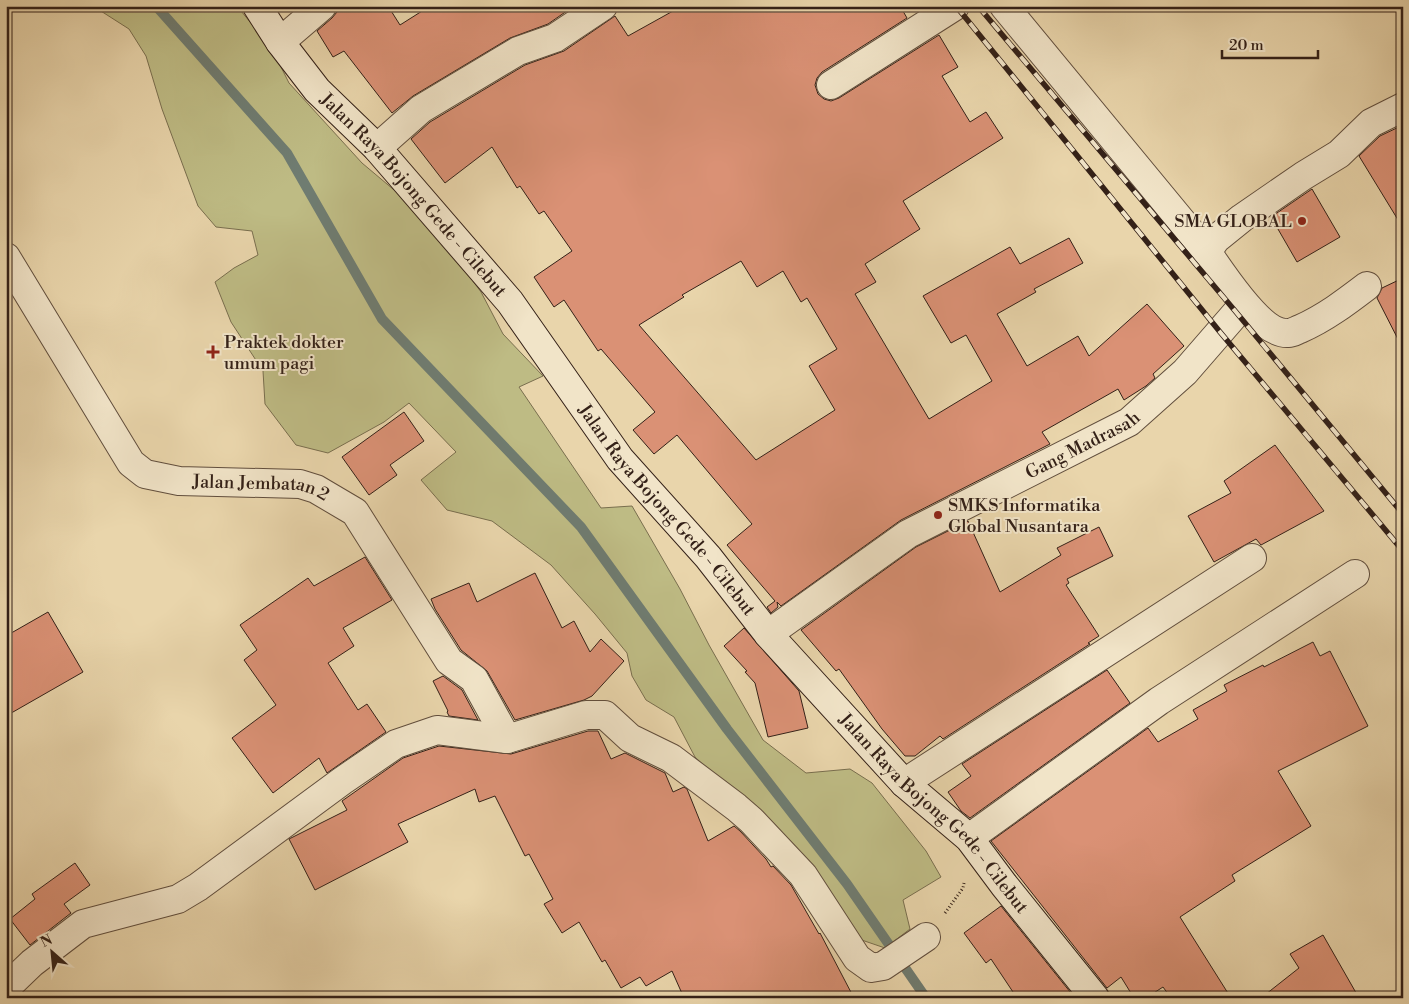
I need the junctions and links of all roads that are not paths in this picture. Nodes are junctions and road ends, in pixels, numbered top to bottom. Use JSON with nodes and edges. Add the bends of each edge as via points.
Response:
{"nodes":[{"id":1,"x":257,"y":6,"type":"edge"},
{"id":2,"x":322,"y":6,"type":"edge"},
{"id":3,"x":603,"y":6,"type":"edge"},
{"id":4,"x":955,"y":6,"type":"edge"},
{"id":5,"x":1004,"y":6,"type":"edge"},
{"id":6,"x":280,"y":42,"type":"junction"},
{"id":7,"x":831,"y":85,"type":"dead end"},
{"id":8,"x":1403,"y":107,"type":"edge"},
{"id":9,"x":377,"y":148,"type":"junction"},
{"id":10,"x":1207,"y":252,"type":"junction"},
{"id":11,"x":6,"y":257,"type":"edge"},
{"id":12,"x":1367,"y":286,"type":"dead end"},
{"id":13,"x":1244,"y":304,"type":"junction"},
{"id":14,"x":1252,"y":558,"type":"dead end"},
{"id":15,"x":1355,"y":574,"type":"dead end"},
{"id":16,"x":768,"y":634,"type":"junction"},
{"id":17,"x":507,"y":739,"type":"junction"},
{"id":18,"x":904,"y":783,"type":"junction"},
{"id":19,"x":969,"y":838,"type":"junction"},
{"id":20,"x":924,"y":940,"type":"road end"},
{"id":21,"x":6,"y":988,"type":"edge"},
{"id":22,"x":1095,"y":998,"type":"edge"}],
"edges":[{"from":1,"to":6,"type":"street","name":"Jalan Raya Bojong Gede - Cilebut"},
{"from":2,"to":6,"type":"street"},
{"from":3,"to":9,"type":"street","via":[[555,38],[518,51],[421,108]]},
{"from":4,"to":7,"type":"street"},
{"from":5,"to":10,"type":"street"},
{"from":6,"to":9,"type":"street","name":"Jalan Raya Bojong Gede - Cilebut","via":[[317,90]]},
{"from":8,"to":10,"type":"street","via":[[1371,123],[1340,154],[1242,218],[1216,239]]},
{"from":9,"to":16,"type":"street","name":"Jalan Raya Bojong Gede - Cilebut","via":[[510,302],[620,459],[708,557]]},
{"from":10,"to":13,"type":"street"},
{"from":11,"to":17,"type":"street","name":"Jalan Jembatan 2","via":[[131,463],[145,474],[178,480],[300,484],[316,489],[355,512],[449,661],[474,679]]},
{"from":12,"to":13,"type":"street","via":[[1322,318],[1289,333],[1272,330]]},
{"from":13,"to":16,"type":"street","name":"Gang Madrasah","via":[[1184,372],[1129,422],[908,534]]},
{"from":14,"to":18,"type":"street"},
{"from":15,"to":19,"type":"street","via":[[1159,701]]},
{"from":16,"to":18,"type":"street","name":"Jalan Raya Bojong Gede - Cilebut"},
{"from":17,"to":20,"type":"street","via":[[586,715],[605,715],[630,738],[671,758],[744,813],[803,874],[857,958],[871,968],[883,966]]},
{"from":17,"to":21,"type":"street","via":[[437,730],[396,744],[198,887],[178,899],[83,924],[32,963]]},
{"from":18,"to":19,"type":"street","name":"Jalan Raya Bojong Gede - Cilebut"},
{"from":19,"to":22,"type":"street","name":"Jalan Raya Bojong Gede - Cilebut"}]}
